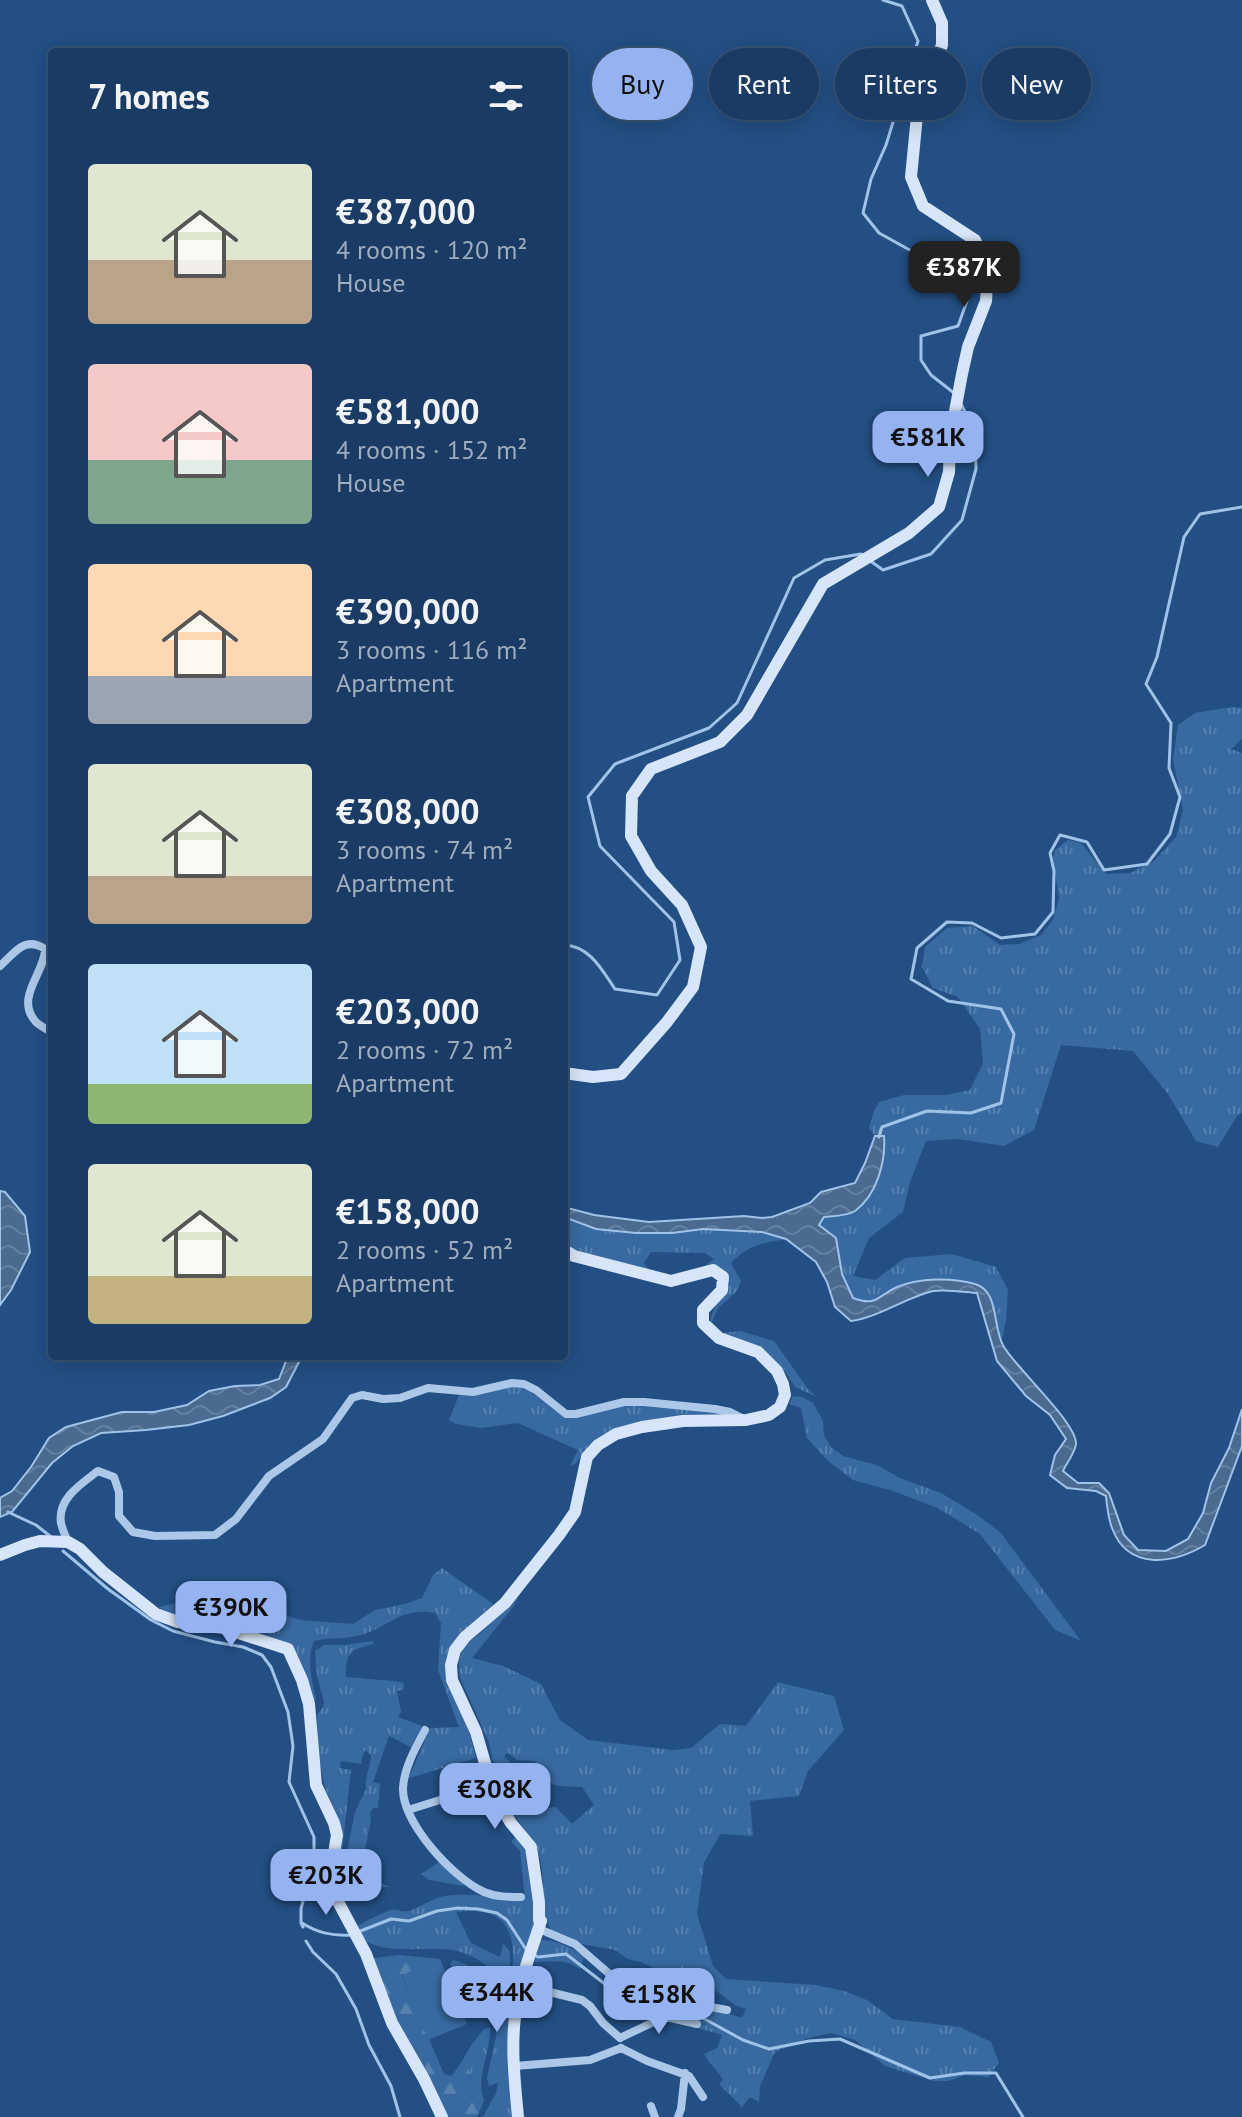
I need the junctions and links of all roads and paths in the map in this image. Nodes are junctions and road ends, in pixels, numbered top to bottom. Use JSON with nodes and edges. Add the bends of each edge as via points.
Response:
{"nodes":[{"id":1,"x":932,"y":0,"type":"edge"},
{"id":2,"x":0,"y":966,"type":"edge"},
{"id":3,"x":48,"y":1031,"type":"edge"},
{"id":4,"x":568,"y":1074,"type":"edge"},
{"id":5,"x":568,"y":1252,"type":"edge"},
{"id":6,"x":746,"y":1420,"type":"junction"},
{"id":7,"x":68,"y":1542,"type":"junction"},
{"id":8,"x":0,"y":1555,"type":"edge"},
{"id":9,"x":425,"y":1730,"type":"dead end"},
{"id":10,"x":491,"y":1784,"type":"junction"},
{"id":11,"x":408,"y":1810,"type":"junction"},
{"id":12,"x":521,"y":1897,"type":"dead end"},
{"id":13,"x":540,"y":1928,"type":"junction"},
{"id":14,"x":521,"y":1985,"type":"junction"},
{"id":15,"x":727,"y":2010,"type":"dead end"},
{"id":16,"x":697,"y":2024,"type":"dead end"},
{"id":17,"x":620,"y":2038,"type":"junction"},
{"id":18,"x":621,"y":2048,"type":"junction"},
{"id":19,"x":515,"y":2066,"type":"junction"},
{"id":20,"x":685,"y":2073,"type":"junction"},
{"id":21,"x":703,"y":2097,"type":"dead end"},
{"id":22,"x":651,"y":2106,"type":"dead end"},
{"id":23,"x":442,"y":2117,"type":"edge"},
{"id":24,"x":518,"y":2117,"type":"edge"},
{"id":25,"x":655,"y":2117,"type":"edge"},
{"id":26,"x":678,"y":2117,"type":"edge"}],
"edges":[{"from":1,"to":4,"type":"main road","via":[[942,23],[942,45],[918,105],[911,177],[923,206],[975,240],[988,269],[986,301],[968,347],[939,507],[909,533],[823,584],[747,715],[720,742],[651,769],[632,796],[631,836],[651,871],[682,905],[701,947],[693,987],[621,1074]]},
{"from":2,"to":3,"type":"street","via":[[19,947],[38,944],[45,949],[28,1004],[33,1018]]},
{"from":5,"to":6,"type":"main road","via":[[671,1281],[713,1270],[723,1277],[722,1290],[703,1310],[703,1323],[719,1338],[758,1352],[777,1371],[785,1395],[769,1415]]},
{"from":6,"to":7,"type":"street","via":[[715,1409],[644,1402],[566,1414],[536,1390],[512,1383],[473,1392],[428,1388],[400,1398],[362,1395],[352,1398],[323,1439],[269,1476],[236,1519],[215,1535],[133,1532],[119,1516],[114,1477],[98,1471],[64,1503],[60,1522]]},
{"from":6,"to":10,"type":"main road","via":[[642,1427],[616,1434],[587,1457],[575,1512],[505,1603],[455,1650],[452,1680],[476,1732]]},
{"from":7,"to":8,"type":"main road","via":[[40,1541]]},
{"from":7,"to":23,"type":"main road","via":[[156,1614],[288,1649],[309,1704],[316,1785],[337,1835],[332,1865],[336,1898],[366,1954],[392,2023]]},
{"from":9,"to":11,"type":"street","via":[[405,1775]]},
{"from":10,"to":11,"type":"street"},
{"from":10,"to":13,"type":"main road","via":[[511,1823],[531,1847]]},
{"from":11,"to":12,"type":"street","via":[[413,1823],[459,1875],[493,1895]]},
{"from":13,"to":14,"type":"main road"},
{"from":13,"to":15,"type":"street","via":[[575,1944],[614,1978],[640,1992]]},
{"from":14,"to":17,"type":"street","via":[[582,2000]]},
{"from":14,"to":19,"type":"main road","via":[[514,2019]]},
{"from":16,"to":17,"type":"street","via":[[662,2018]]},
{"from":17,"to":18,"type":"street"},
{"from":18,"to":19,"type":"street","via":[[590,2060]]},
{"from":18,"to":20,"type":"street"},
{"from":19,"to":24,"type":"main road"},
{"from":20,"to":21,"type":"street"},
{"from":20,"to":26,"type":"street"},
{"from":22,"to":25,"type":"street"}]}
